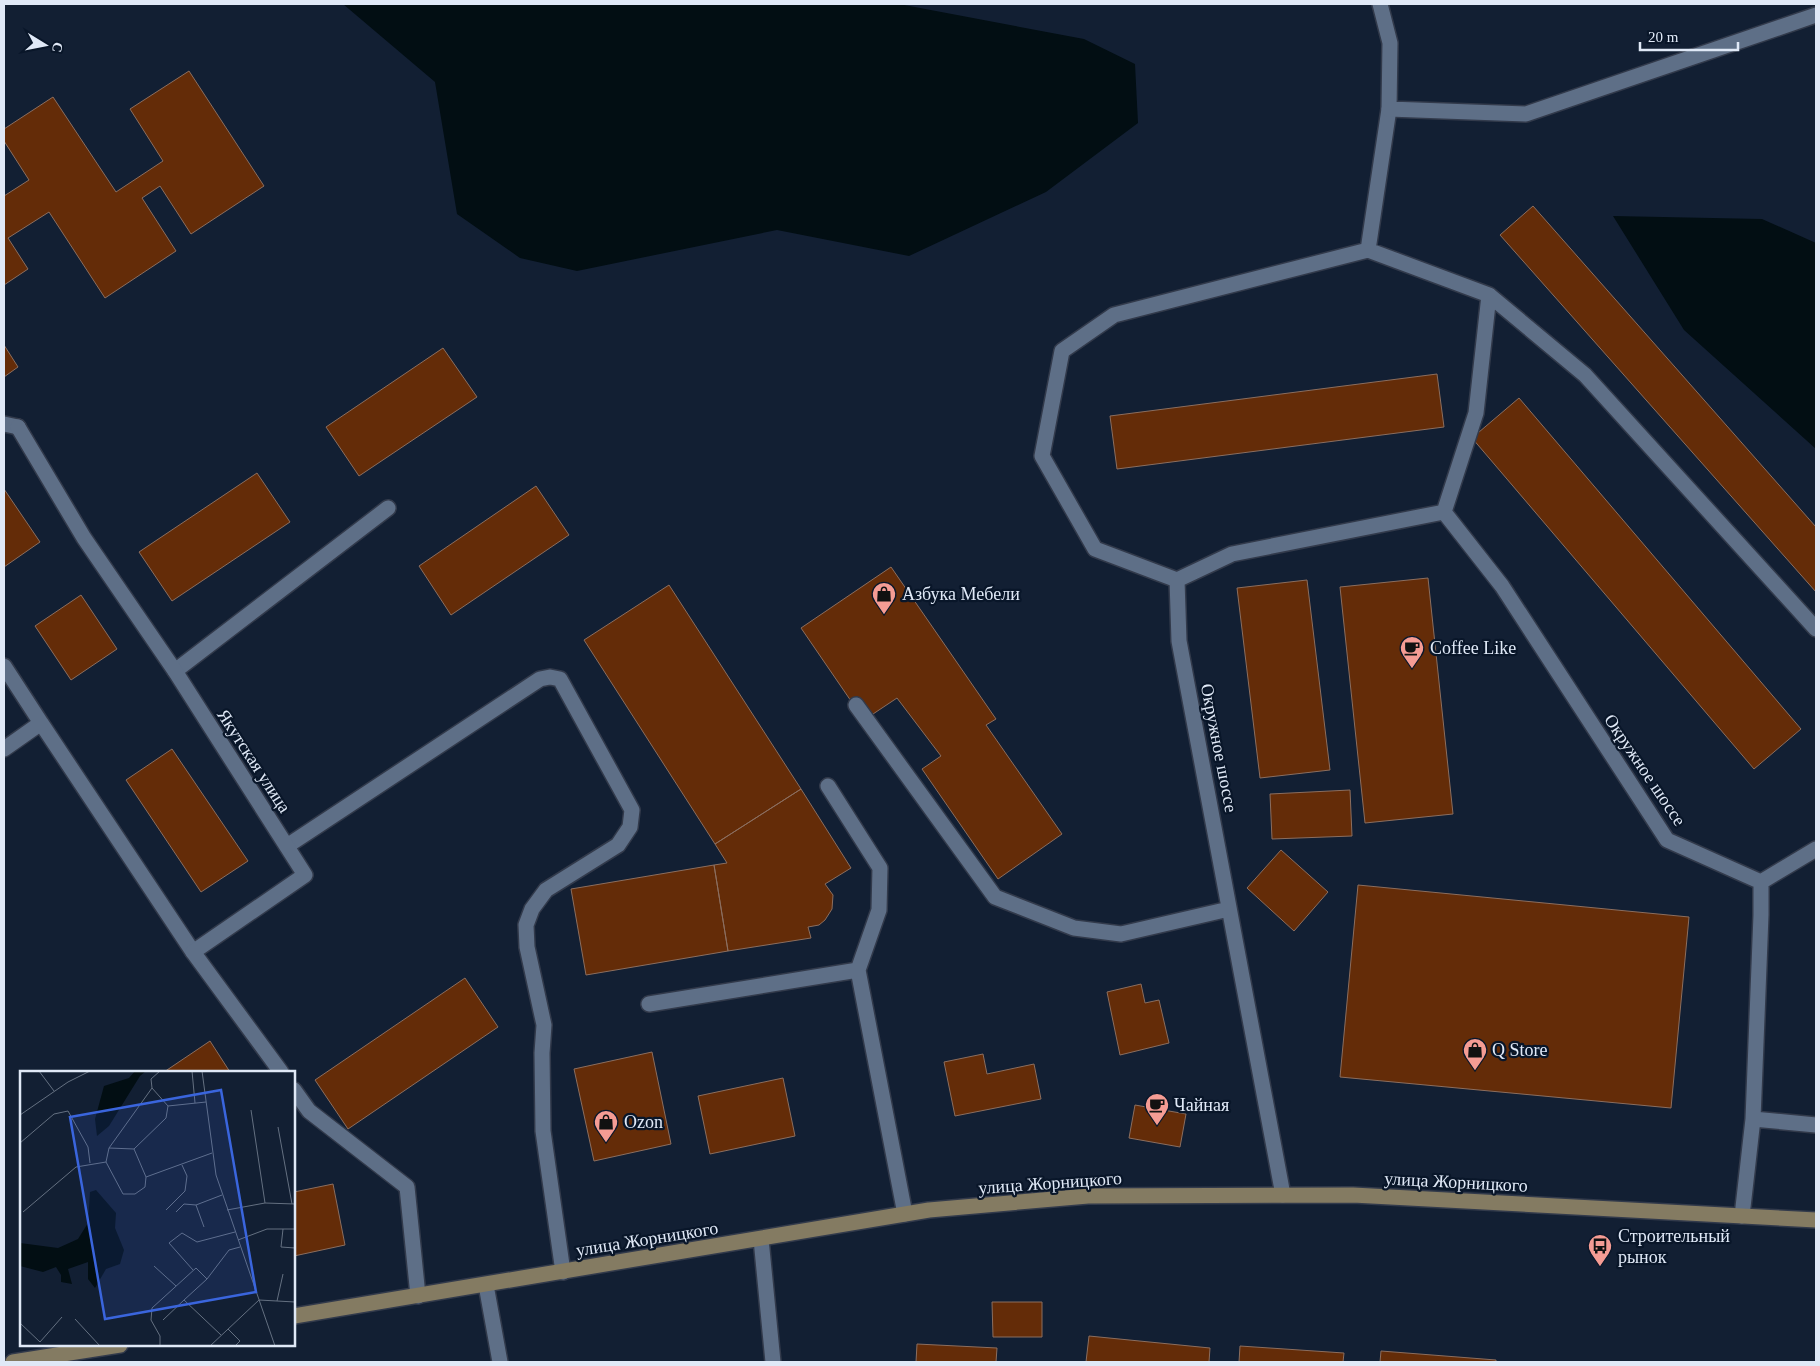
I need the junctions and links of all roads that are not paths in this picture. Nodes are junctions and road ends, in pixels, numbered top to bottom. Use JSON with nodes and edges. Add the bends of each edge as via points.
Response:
{"nodes":[{"id":1,"x":1380,"y":4,"type":"edge"},
{"id":2,"x":1816,"y":15,"type":"edge"},
{"id":3,"x":1389,"y":109,"type":"junction"},
{"id":4,"x":1368,"y":250,"type":"junction"},
{"id":5,"x":1489,"y":294,"type":"junction"},
{"id":6,"x":11,"y":425,"type":"edge"},
{"id":7,"x":388,"y":508,"type":"dead end"},
{"id":8,"x":1444,"y":512,"type":"junction"},
{"id":9,"x":1177,"y":580,"type":"junction"},
{"id":10,"x":1816,"y":629,"type":"edge"},
{"id":11,"x":4,"y":666,"type":"edge"},
{"id":12,"x":175,"y":671,"type":"junction"},
{"id":13,"x":856,"y":705,"type":"dead end"},
{"id":14,"x":40,"y":722,"type":"junction"},
{"id":15,"x":4,"y":749,"type":"edge"},
{"id":16,"x":828,"y":786,"type":"dead end"},
{"id":17,"x":287,"y":846,"type":"junction"},
{"id":18,"x":1816,"y":849,"type":"edge"},
{"id":19,"x":1761,"y":882,"type":"junction"},
{"id":20,"x":1229,"y":909,"type":"junction"},
{"id":21,"x":193,"y":952,"type":"junction"},
{"id":22,"x":858,"y":970,"type":"junction"},
{"id":23,"x":649,"y":1004,"type":"dead end"},
{"id":24,"x":281,"y":1071,"type":"edge"},
{"id":25,"x":295,"y":1091,"type":"edge"},
{"id":26,"x":1753,"y":1119,"type":"junction"},
{"id":27,"x":1816,"y":1125,"type":"edge"},
{"id":28,"x":1283,"y":1195,"type":"junction"},
{"id":29,"x":905,"y":1214,"type":"junction"},
{"id":30,"x":1742,"y":1216,"type":"junction"},
{"id":31,"x":1816,"y":1220,"type":"edge"},
{"id":32,"x":761,"y":1239,"type":"junction"},
{"id":33,"x":562,"y":1272,"type":"junction"},
{"id":34,"x":486,"y":1285,"type":"junction"},
{"id":35,"x":418,"y":1296,"type":"junction"},
{"id":36,"x":295,"y":1316,"type":"edge"},
{"id":37,"x":114,"y":1346,"type":"edge"},
{"id":38,"x":13,"y":1362,"type":"edge"},
{"id":39,"x":500,"y":1362,"type":"edge"},
{"id":40,"x":773,"y":1362,"type":"edge"}],
"edges":[{"from":1,"to":3,"type":"street","via":[[1390,43]]},
{"from":2,"to":3,"type":"street","via":[[1526,114]]},
{"from":3,"to":4,"type":"street"},
{"from":4,"to":5,"type":"street"},
{"from":4,"to":9,"type":"street","via":[[1114,315],[1062,351],[1042,456],[1095,549]]},
{"from":5,"to":8,"type":"street","via":[[1476,413]]},
{"from":5,"to":10,"type":"street","via":[[1585,375]]},
{"from":6,"to":12,"type":"street","name":"Якутская улица"},
{"from":7,"to":12,"type":"street"},
{"from":8,"to":9,"type":"street","via":[[1232,554]]},
{"from":8,"to":19,"type":"street","name":"Окружное шоссе","via":[[1502,586],[1667,840]]},
{"from":9,"to":20,"type":"street","name":"Окружное шоссе","via":[[1179,641]]},
{"from":11,"to":14,"type":"street"},
{"from":12,"to":17,"type":"street","name":"Якутская улица"},
{"from":13,"to":20,"type":"street","via":[[995,897],[1074,928],[1121,934]]},
{"from":14,"to":15,"type":"street"},
{"from":14,"to":21,"type":"street"},
{"from":16,"to":22,"type":"street","via":[[880,868],[879,910]]},
{"from":17,"to":21,"type":"street","name":"Якутская улица","via":[[305,875]]},
{"from":17,"to":33,"type":"street","via":[[540,679],[560,679],[632,810],[630,828],[618,845],[546,890],[532,909],[526,926],[527,948],[544,1025],[543,1131]]},
{"from":18,"to":19,"type":"street"},
{"from":19,"to":26,"type":"street"},
{"from":20,"to":28,"type":"street","name":"Окружное шоссе"},
{"from":21,"to":24,"type":"street"},
{"from":22,"to":23,"type":"street"},
{"from":22,"to":29,"type":"street"},
{"from":25,"to":35,"type":"street","via":[[309,1111],[407,1187]]},
{"from":26,"to":27,"type":"street"},
{"from":26,"to":30,"type":"street"},
{"from":28,"to":29,"type":"main road","name":"улица Жорницкого","via":[[1088,1196]]},
{"from":28,"to":30,"type":"main road","name":"улица Жорницкого"},
{"from":29,"to":32,"type":"main road","name":"улица Жорницкого"},
{"from":30,"to":31,"type":"main road","name":"улица Жорницкого"},
{"from":32,"to":33,"type":"main road","name":"улица Жорницкого"},
{"from":32,"to":40,"type":"street"},
{"from":33,"to":34,"type":"main road","name":"улица Жорницкого"},
{"from":34,"to":35,"type":"main road","name":"улица Жорницкого"},
{"from":34,"to":39,"type":"street"},
{"from":35,"to":36,"type":"main road","name":"улица Жорницкого"},
{"from":37,"to":38,"type":"main road"}]}
